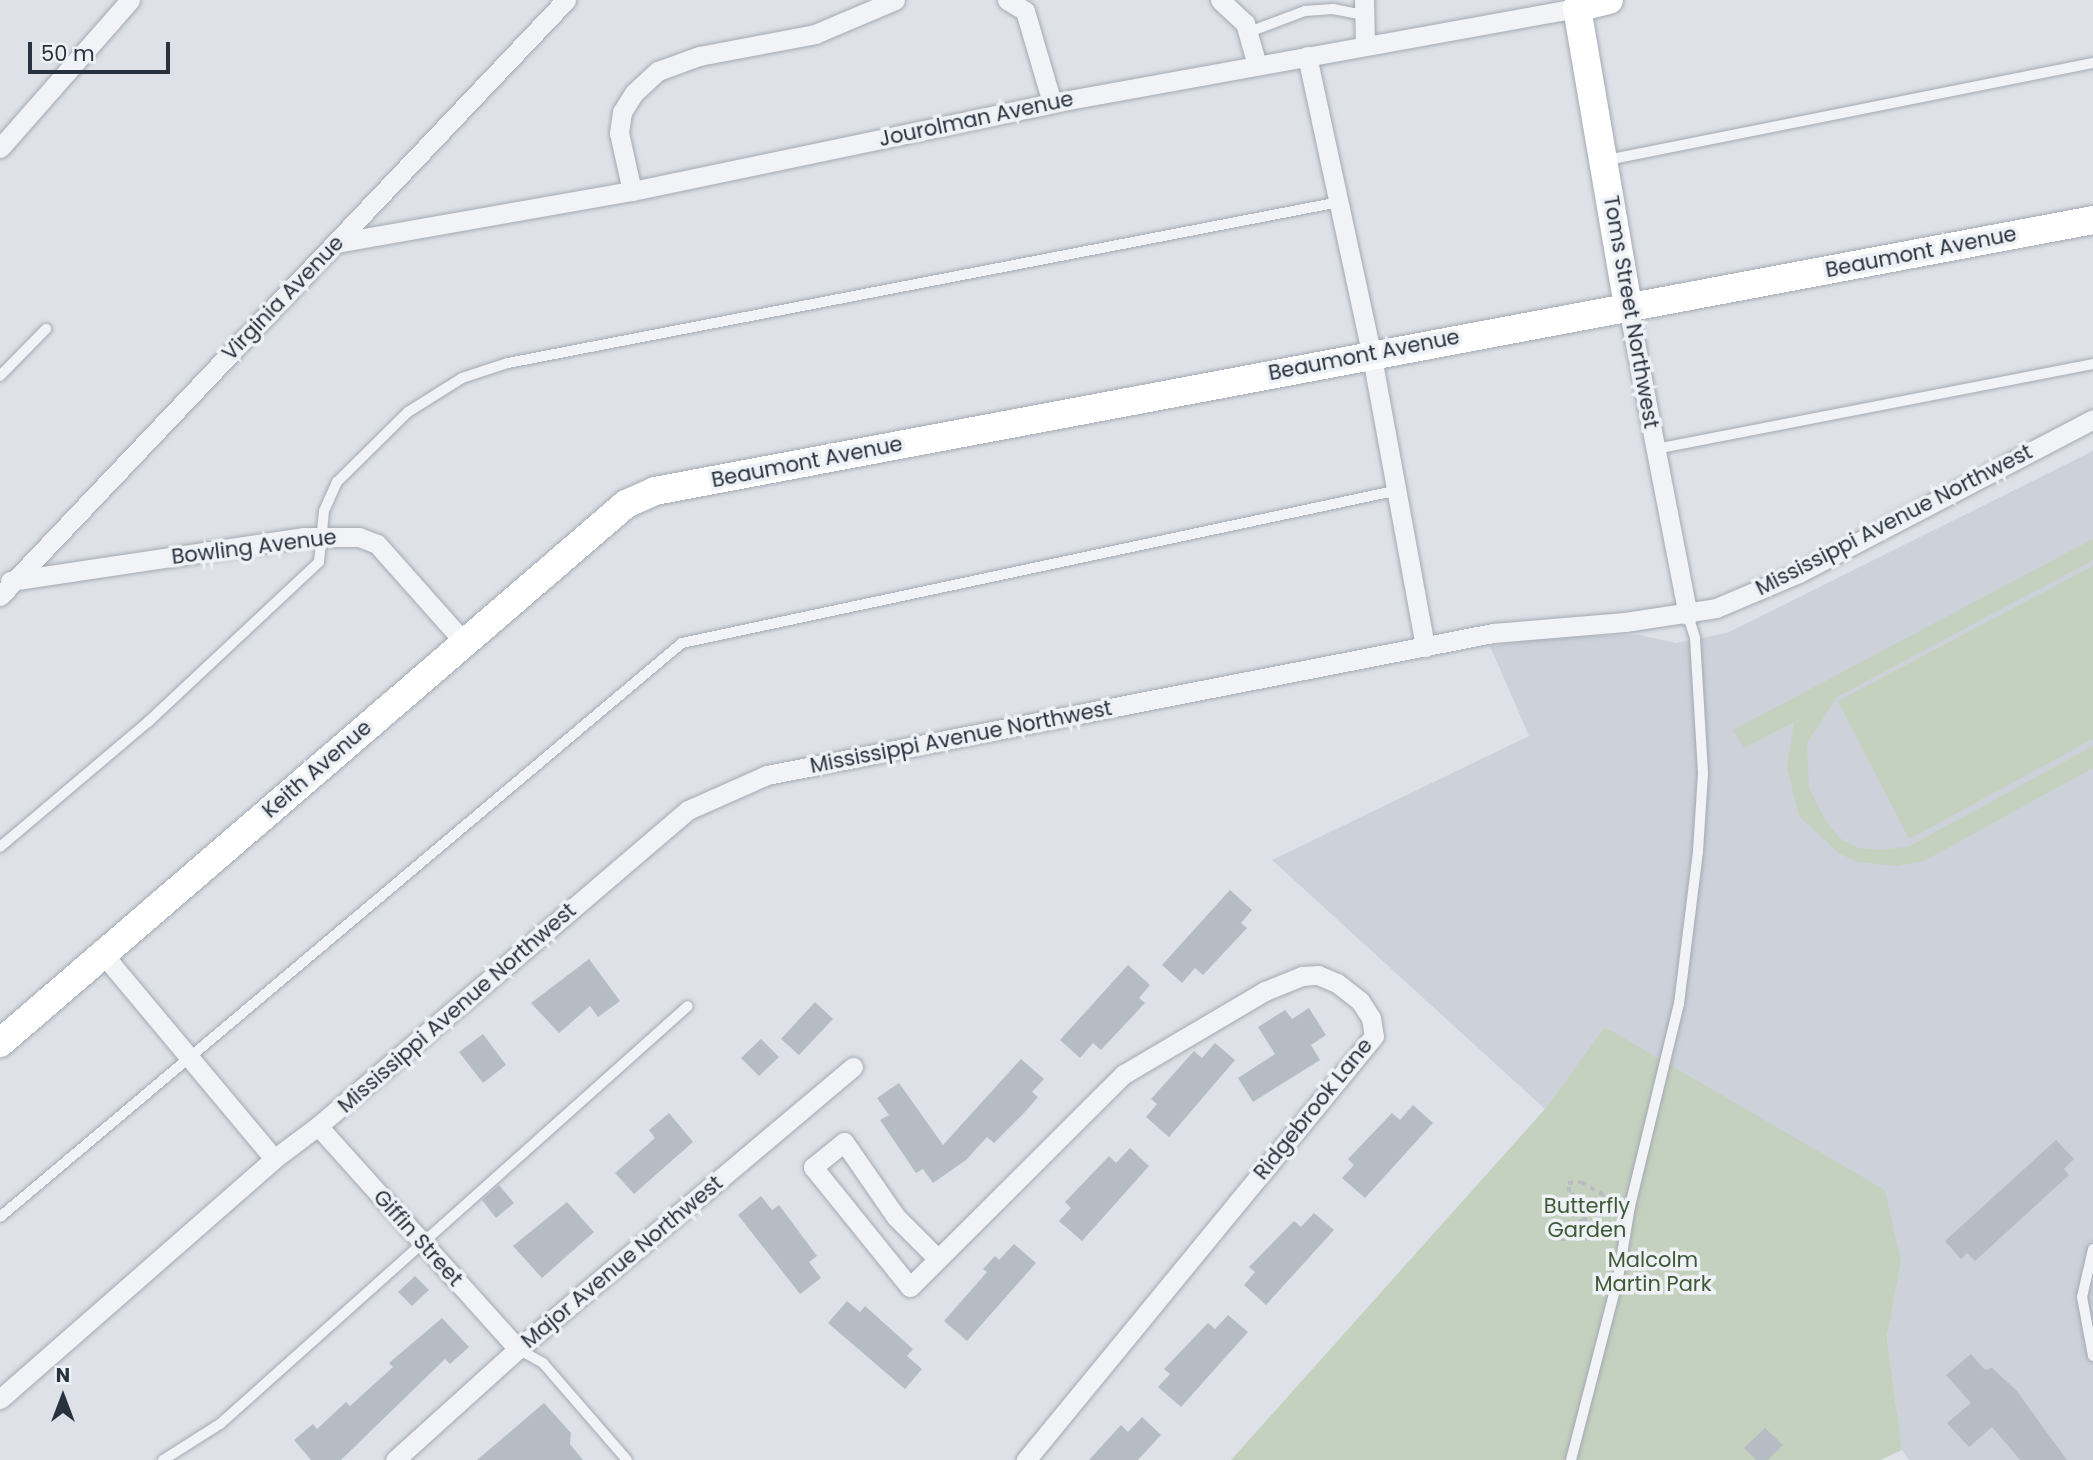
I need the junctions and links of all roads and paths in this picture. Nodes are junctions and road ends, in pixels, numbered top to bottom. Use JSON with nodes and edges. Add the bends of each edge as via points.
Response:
{"nodes":[{"id":1,"x":130,"y":0,"type":"edge"},
{"id":2,"x":566,"y":0,"type":"edge"},
{"id":3,"x":895,"y":0,"type":"edge"},
{"id":4,"x":1007,"y":0,"type":"edge"},
{"id":5,"x":1220,"y":0,"type":"edge"},
{"id":6,"x":1612,"y":1,"type":"edge"},
{"id":7,"x":1365,"y":7,"type":"edge"},
{"id":8,"x":1577,"y":8,"type":"junction"},
{"id":9,"x":1249,"y":32,"type":"junction"},
{"id":10,"x":1365,"y":44,"type":"junction"},
{"id":11,"x":1307,"y":56,"type":"junction"},
{"id":12,"x":2093,"y":63,"type":"edge"},
{"id":13,"x":1257,"y":65,"type":"junction"},
{"id":14,"x":1052,"y":103,"type":"junction"},
{"id":15,"x":0,"y":148,"type":"edge"},
{"id":16,"x":1603,"y":160,"type":"junction"},
{"id":17,"x":632,"y":191,"type":"junction"},
{"id":18,"x":1339,"y":202,"type":"junction"},
{"id":19,"x":2093,"y":220,"type":"edge"},
{"id":20,"x":336,"y":243,"type":"junction"},
{"id":21,"x":1629,"y":307,"type":"junction"},
{"id":22,"x":46,"y":329,"type":"dead end"},
{"id":23,"x":1371,"y":352,"type":"junction"},
{"id":24,"x":2093,"y":364,"type":"edge"},
{"id":25,"x":0,"y":376,"type":"edge"},
{"id":26,"x":2093,"y":419,"type":"edge"},
{"id":27,"x":1656,"y":449,"type":"junction"},
{"id":28,"x":1394,"y":491,"type":"junction"},
{"id":29,"x":636,"y":499,"type":"joint"},
{"id":30,"x":323,"y":536,"type":"junction"},
{"id":31,"x":7,"y":581,"type":"edge"},
{"id":32,"x":0,"y":596,"type":"edge"},
{"id":33,"x":1688,"y":615,"type":"junction"},
{"id":34,"x":464,"y":642,"type":"junction"},
{"id":35,"x":1425,"y":647,"type":"junction"},
{"id":36,"x":0,"y":848,"type":"edge"},
{"id":37,"x":102,"y":953,"type":"junction"},
{"id":38,"x":688,"y":1006,"type":"dead end"},
{"id":39,"x":0,"y":1043,"type":"edge"},
{"id":40,"x":189,"y":1057,"type":"junction"},
{"id":41,"x":853,"y":1067,"type":"dead end"},
{"id":42,"x":318,"y":1126,"type":"junction"},
{"id":43,"x":274,"y":1159,"type":"junction"},
{"id":44,"x":1594,"y":1211,"type":"junction"},
{"id":45,"x":1599,"y":1215,"type":"junction"},
{"id":46,"x":0,"y":1217,"type":"edge"},
{"id":47,"x":1583,"y":1221,"type":"junction"},
{"id":48,"x":1604,"y":1231,"type":"junction"},
{"id":49,"x":422,"y":1242,"type":"junction"},
{"id":50,"x":1625,"y":1246,"type":"junction"},
{"id":51,"x":2093,"y":1249,"type":"edge"},
{"id":52,"x":937,"y":1258,"type":"junction"},
{"id":53,"x":518,"y":1349,"type":"junction"},
{"id":54,"x":2093,"y":1356,"type":"edge"},
{"id":55,"x":0,"y":1399,"type":"edge"},
{"id":56,"x":163,"y":1460,"type":"edge"},
{"id":57,"x":395,"y":1460,"type":"edge"},
{"id":58,"x":627,"y":1460,"type":"edge"},
{"id":59,"x":1026,"y":1460,"type":"edge"},
{"id":60,"x":1571,"y":1460,"type":"edge"}],
"edges":[{"from":1,"to":15,"type":"street"},
{"from":2,"to":20,"type":"street","name":"Virginia Avenue"},
{"from":3,"to":17,"type":"street","via":[[814,34],[699,57],[658,71],[634,93],[622,112],[619,134]]},
{"from":4,"to":14,"type":"street","via":[[1025,11]]},
{"from":5,"to":9,"type":"street"},
{"from":6,"to":8,"type":"street","name":"Jourolman Avenue"},
{"from":7,"to":9,"type":"lane","via":[[1305,11]]},
{"from":7,"to":10,"type":"street"},
{"from":8,"to":10,"type":"street","name":"Jourolman Avenue"},
{"from":8,"to":16,"type":"street","name":"Toms Street Northwest"},
{"from":9,"to":13,"type":"street"},
{"from":10,"to":11,"type":"street","name":"Jourolman Avenue"},
{"from":11,"to":13,"type":"street","name":"Jourolman Avenue"},
{"from":11,"to":18,"type":"street"},
{"from":12,"to":16,"type":"lane"},
{"from":13,"to":14,"type":"street","name":"Jourolman Avenue"},
{"from":14,"to":17,"type":"street","name":"Jourolman Avenue"},
{"from":16,"to":21,"type":"street","name":"Toms Street Northwest"},
{"from":17,"to":20,"type":"street","name":"Jourolman Avenue"},
{"from":18,"to":23,"type":"street"},
{"from":18,"to":30,"type":"lane","via":[[508,363],[462,378],[408,412],[337,482],[324,511]]},
{"from":19,"to":21,"type":"street","name":"Beaumont Avenue"},
{"from":20,"to":31,"type":"street","name":"Virginia Avenue"},
{"from":21,"to":23,"type":"street","name":"Beaumont Avenue"},
{"from":21,"to":27,"type":"street","name":"Toms Street Northwest"},
{"from":22,"to":25,"type":"lane"},
{"from":23,"to":28,"type":"street"},
{"from":23,"to":29,"type":"street","name":"Beaumont Avenue","via":[[655,491]]},
{"from":24,"to":27,"type":"lane"},
{"from":26,"to":33,"type":"street","name":"Mississippi Avenue Northwest","via":[[1799,573]]},
{"from":27,"to":33,"type":"street","name":"Toms Street Northwest"},
{"from":28,"to":35,"type":"street"},
{"from":28,"to":40,"type":"lane","via":[[682,643]]},
{"from":29,"to":34,"type":"street","name":"Keith Avenue"},
{"from":30,"to":31,"type":"street","name":"Bowling Avenue"},
{"from":30,"to":34,"type":"street","name":"Bowling Avenue","via":[[359,537],[377,544]]},
{"from":30,"to":36,"type":"lane","via":[[319,562],[148,722]]},
{"from":31,"to":32,"type":"street","name":"Virginia Avenue"},
{"from":33,"to":35,"type":"street","name":"Mississippi Avenue Northwest","via":[[1556,625]]},
{"from":33,"to":50,"type":"lane","via":[[1695,638],[1703,773],[1699,851],[1679,1004],[1629,1206]]},
{"from":34,"to":37,"type":"street","name":"Keith Avenue"},
{"from":35,"to":42,"type":"street","name":"Mississippi Avenue Northwest","via":[[767,775],[688,810]]},
{"from":37,"to":39,"type":"street","name":"Keith Avenue"},
{"from":37,"to":40,"type":"street"},
{"from":38,"to":49,"type":"lane"},
{"from":40,"to":43,"type":"street"},
{"from":40,"to":46,"type":"lane"},
{"from":41,"to":53,"type":"street","name":"Major Avenue Northwest"},
{"from":42,"to":43,"type":"street","name":"Mississippi Avenue Northwest"},
{"from":42,"to":49,"type":"street","name":"Giffin Street"},
{"from":43,"to":55,"type":"street","name":"Mississippi Avenue Northwest"},
{"from":44,"to":45,"type":"path"},
{"from":44,"to":45,"type":"path","via":[[1569,1192],[1568,1183],[1582,1182],[1605,1196]]},
{"from":44,"to":47,"type":"path"},
{"from":45,"to":48,"type":"path"},
{"from":47,"to":48,"type":"path"},
{"from":47,"to":48,"type":"path","via":[[1563,1227],[1561,1240],[1588,1240]]},
{"from":48,"to":50,"type":"path"},
{"from":49,"to":53,"type":"street","name":"Giffin Street"},
{"from":49,"to":56,"type":"lane","via":[[220,1424]]},
{"from":50,"to":60,"type":"lane"},
{"from":51,"to":54,"type":"lane","via":[[2082,1297]]},
{"from":52,"to":52,"type":"street","name":"Ridgebrook Lane","via":[[896,1217],[844,1142],[813,1167],[910,1287]]},
{"from":52,"to":59,"type":"street","name":"Ridgebrook Lane","via":[[1124,1074],[1265,991],[1302,976],[1318,975],[1345,989],[1371,1018],[1374,1036]]},
{"from":53,"to":57,"type":"street","name":"Major Avenue Northwest"},
{"from":53,"to":58,"type":"lane","via":[[543,1363]]}]}
